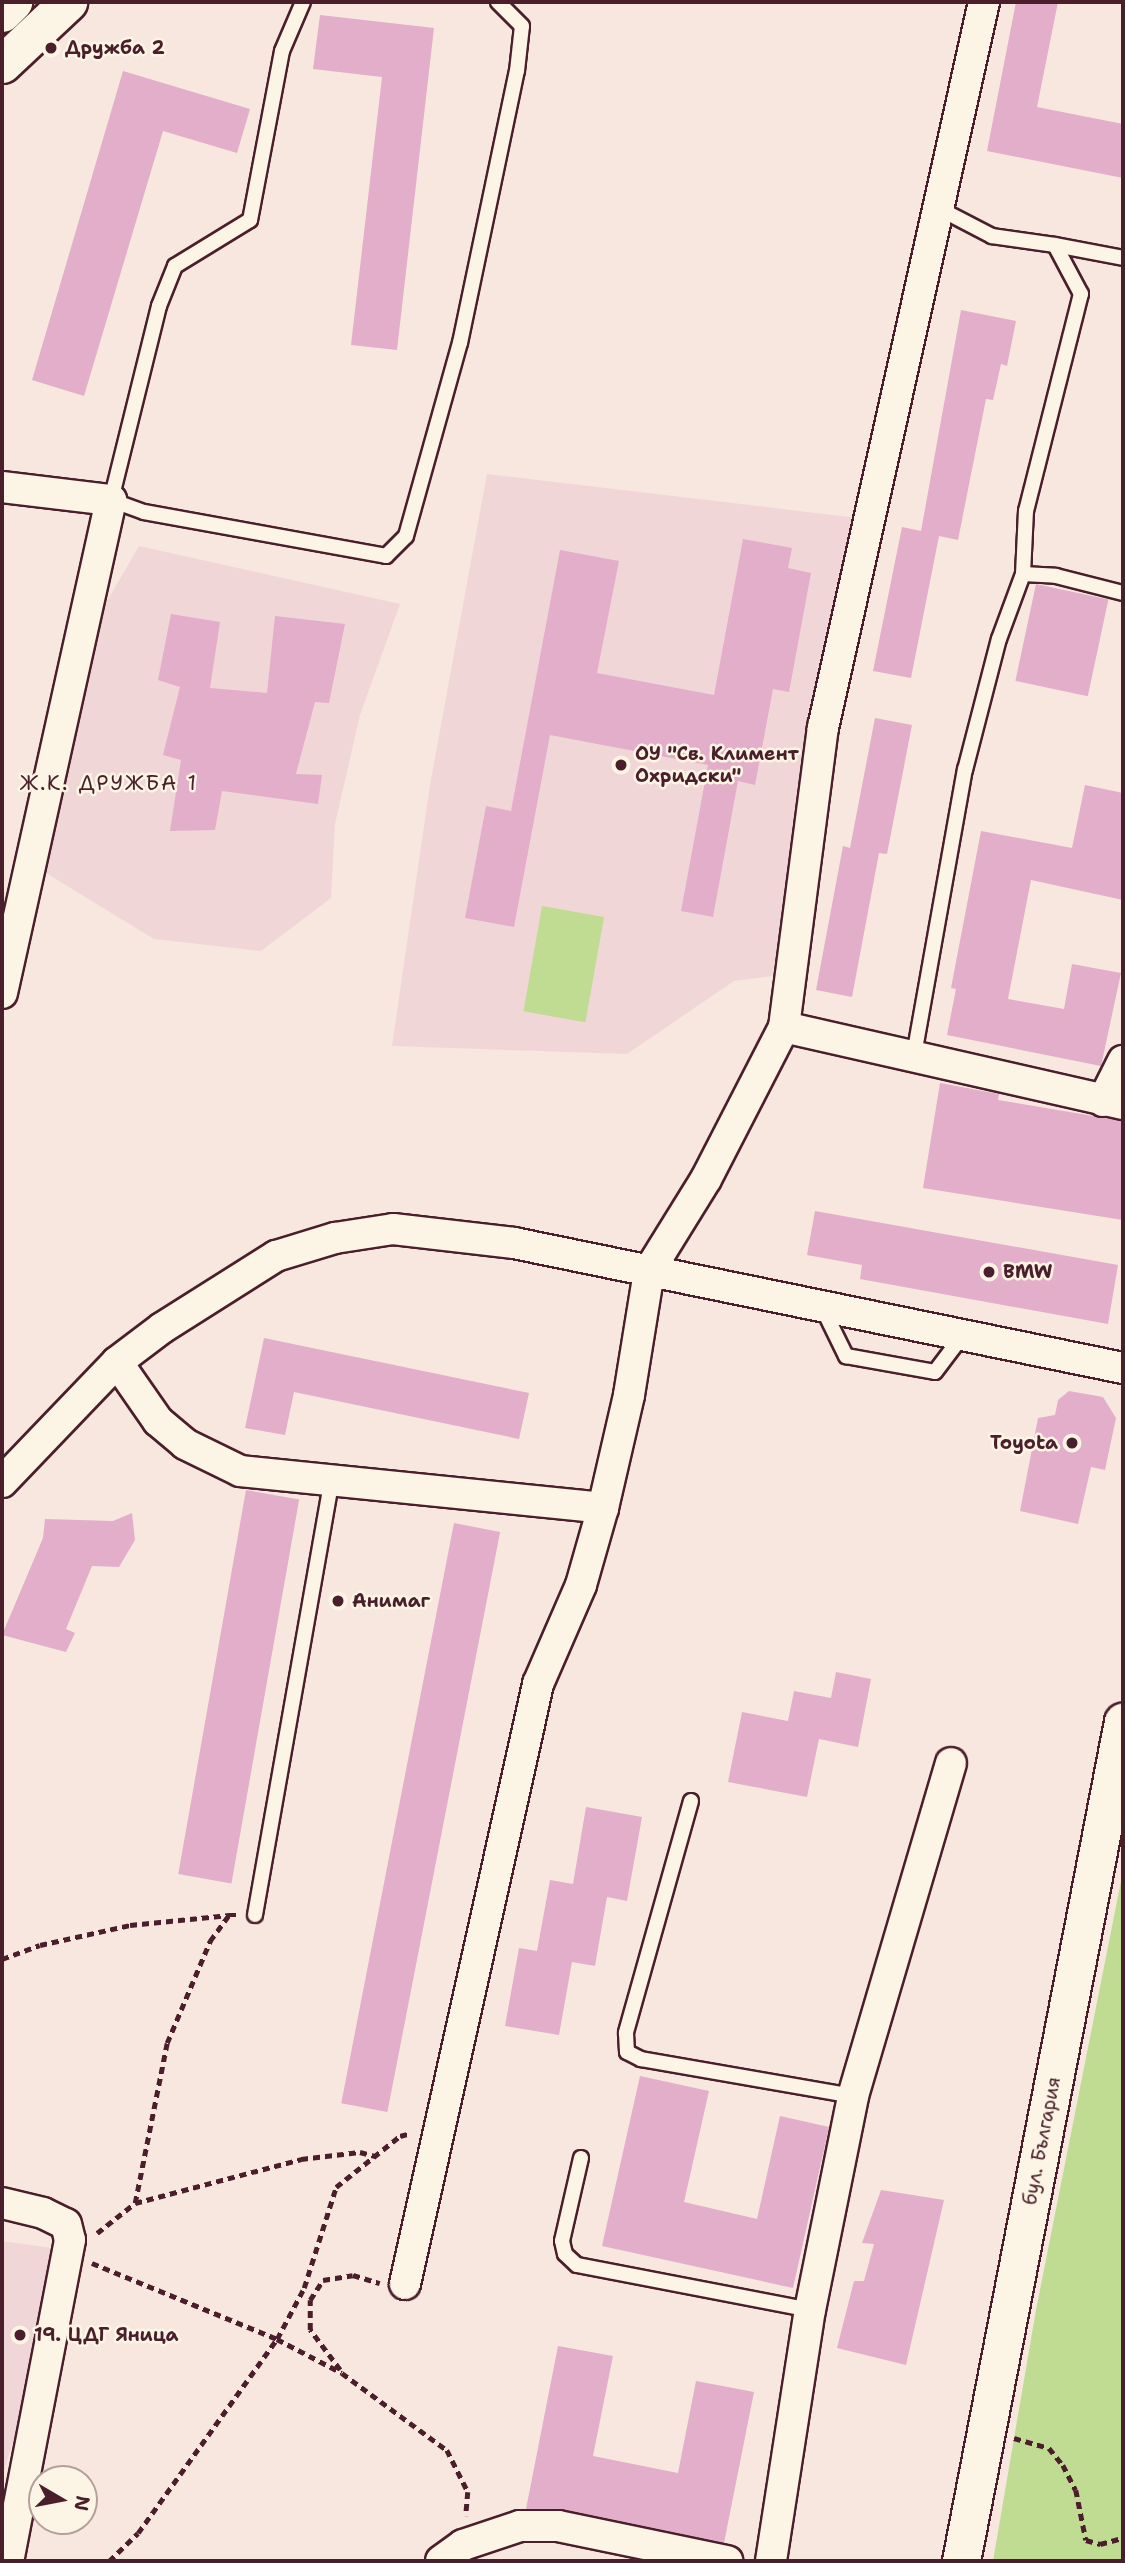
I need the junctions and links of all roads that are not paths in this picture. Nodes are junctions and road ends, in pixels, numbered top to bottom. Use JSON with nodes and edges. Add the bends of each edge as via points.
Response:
{"nodes":[{"id":1,"x":13,"y":2,"type":"edge"},
{"id":2,"x":68,"y":2,"type":"edge"},
{"id":3,"x":303,"y":2,"type":"edge"},
{"id":4,"x":498,"y":2,"type":"edge"},
{"id":5,"x":984,"y":2,"type":"edge"},
{"id":6,"x":2,"y":13,"type":"edge"},
{"id":7,"x":2,"y":64,"type":"edge"},
{"id":8,"x":940,"y":209,"type":"junction"},
{"id":9,"x":1055,"y":245,"type":"junction"},
{"id":10,"x":1123,"y":258,"type":"edge"},
{"id":11,"x":2,"y":487,"type":"edge"},
{"id":12,"x":111,"y":500,"type":"junction"},
{"id":13,"x":1023,"y":574,"type":"junction"},
{"id":14,"x":1123,"y":593,"type":"edge"},
{"id":15,"x":2,"y":993,"type":"edge"},
{"id":16,"x":784,"y":1027,"type":"junction"},
{"id":17,"x":914,"y":1055,"type":"junction"},
{"id":18,"x":1123,"y":1061,"type":"edge"},
{"id":19,"x":1113,"y":1102,"type":"edge"},
{"id":20,"x":649,"y":1270,"type":"junction"},
{"id":21,"x":821,"y":1306,"type":"junction"},
{"id":22,"x":962,"y":1335,"type":"junction"},
{"id":23,"x":117,"y":1362,"type":"junction"},
{"id":24,"x":1123,"y":1368,"type":"edge"},
{"id":25,"x":2,"y":1482,"type":"edge"},
{"id":26,"x":331,"y":1483,"type":"junction"},
{"id":27,"x":603,"y":1508,"type":"junction"},
{"id":28,"x":1123,"y":1721,"type":"edge"},
{"id":29,"x":951,"y":1763,"type":"dead end"},
{"id":30,"x":691,"y":1801,"type":"dead end"},
{"id":31,"x":255,"y":1915,"type":"road end"},
{"id":32,"x":853,"y":2096,"type":"junction"},
{"id":33,"x":580,"y":2158,"type":"dead end"},
{"id":34,"x":2,"y":2203,"type":"edge"},
{"id":35,"x":405,"y":2284,"type":"road end"},
{"id":36,"x":810,"y":2310,"type":"junction"},
{"id":37,"x":452,"y":2553,"type":"edge"},
{"id":38,"x":8,"y":2561,"type":"edge"},
{"id":39,"x":727,"y":2561,"type":"edge"},
{"id":40,"x":771,"y":2561,"type":"edge"},
{"id":41,"x":961,"y":2561,"type":"edge"}],
"edges":[{"from":1,"to":6,"type":"street"},
{"from":2,"to":7,"type":"street"},
{"from":3,"to":12,"type":"lane","via":[[282,51],[250,219],[175,266],[159,306]]},
{"from":4,"to":12,"type":"lane","via":[[522,26],[517,71],[460,343],[407,536],[386,556],[144,512]]},
{"from":5,"to":8,"type":"street"},
{"from":8,"to":9,"type":"lane","via":[[992,236]]},
{"from":8,"to":16,"type":"street","via":[[823,727]]},
{"from":9,"to":10,"type":"lane"},
{"from":9,"to":13,"type":"lane","via":[[1081,294],[1026,511]]},
{"from":11,"to":12,"type":"street"},
{"from":12,"to":15,"type":"street"},
{"from":13,"to":14,"type":"lane","via":[[1056,576]]},
{"from":13,"to":17,"type":"lane","via":[[999,639],[965,770]]},
{"from":16,"to":17,"type":"street"},
{"from":16,"to":20,"type":"street","via":[[706,1179]]},
{"from":17,"to":19,"type":"street"},
{"from":18,"to":19,"type":"street"},
{"from":20,"to":21,"type":"street"},
{"from":20,"to":23,"type":"street","via":[[514,1242],[393,1229],[335,1238],[276,1256]]},
{"from":20,"to":27,"type":"street","via":[[629,1395]]},
{"from":21,"to":22,"type":"street"},
{"from":21,"to":22,"type":"lane","via":[[846,1356],[935,1372]]},
{"from":22,"to":24,"type":"street"},
{"from":23,"to":25,"type":"street"},
{"from":23,"to":26,"type":"street","via":[[158,1421],[185,1444],[240,1471]]},
{"from":26,"to":27,"type":"street"},
{"from":26,"to":31,"type":"lane"},
{"from":27,"to":35,"type":"street","via":[[581,1585],[538,1684]]},
{"from":28,"to":41,"type":"street","name":"бул. България"},
{"from":29,"to":32,"type":"street"},
{"from":30,"to":32,"type":"lane","via":[[626,2033],[627,2052],[642,2059]]},
{"from":32,"to":36,"type":"street"},
{"from":33,"to":36,"type":"lane","via":[[562,2241],[565,2254],[577,2265]]},
{"from":34,"to":38,"type":"street","via":[[65,2224],[68,2254]]},
{"from":36,"to":40,"type":"street"},
{"from":37,"to":39,"type":"street","via":[[520,2526],[558,2526]]}]}
